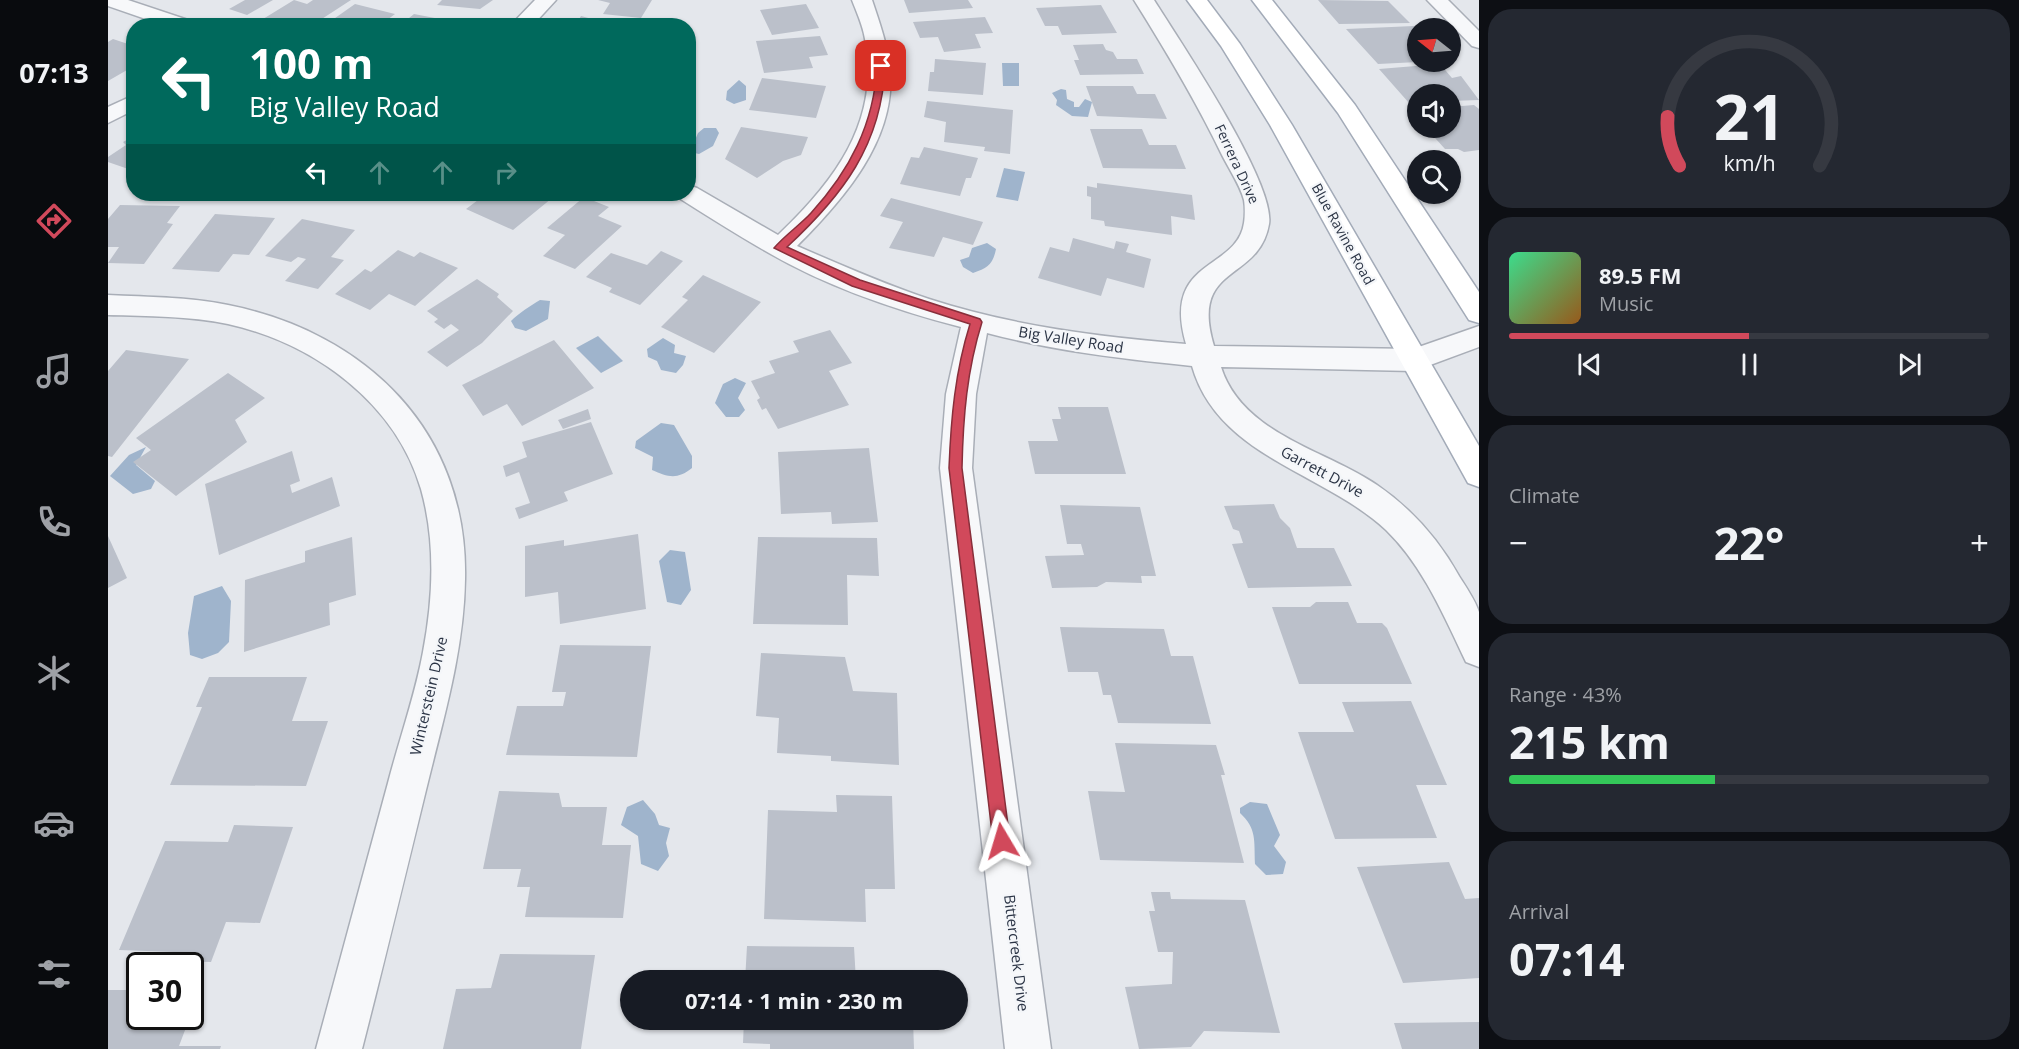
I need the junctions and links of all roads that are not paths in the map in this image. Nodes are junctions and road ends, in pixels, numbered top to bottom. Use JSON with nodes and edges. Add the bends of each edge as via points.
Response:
{"nodes":[{"id":1,"x":109,"y":0,"type":"edge"},
{"id":2,"x":546,"y":0,"type":"edge"},
{"id":3,"x":862,"y":0,"type":"edge"},
{"id":4,"x":1144,"y":0,"type":"edge"},
{"id":5,"x":1197,"y":0,"type":"edge"},
{"id":6,"x":1262,"y":0,"type":"edge"},
{"id":7,"x":1437,"y":0,"type":"edge"},
{"id":8,"x":163,"y":18,"type":"edge"},
{"id":9,"x":528,"y":18,"type":"edge"},
{"id":10,"x":1479,"y":42,"type":"edge"},
{"id":11,"x":126,"y":106,"type":"edge"},
{"id":12,"x":108,"y":116,"type":"edge"},
{"id":13,"x":696,"y":198,"type":"edge"},
{"id":14,"x":780,"y":248,"type":"junction"},
{"id":15,"x":108,"y":305,"type":"edge"},
{"id":16,"x":1479,"y":313,"type":"edge"},
{"id":17,"x":976,"y":322,"type":"junction"},
{"id":18,"x":1479,"y":336,"type":"edge"},
{"id":19,"x":1204,"y":356,"type":"junction"},
{"id":20,"x":1414,"y":360,"type":"junction"},
{"id":21,"x":1479,"y":474,"type":"edge"},
{"id":22,"x":1479,"y":650,"type":"edge"},
{"id":23,"x":339,"y":1049,"type":"edge"},
{"id":24,"x":1028,"y":1049,"type":"edge"}],
"edges":[{"from":1,"to":8,"type":"street"},
{"from":2,"to":9,"type":"street"},
{"from":3,"to":14,"type":"street","via":[[877,41],[881,66],[873,123],[840,184]]},
{"from":4,"to":19,"type":"street","name":"Ferrera Drive","via":[[1205,97],[1258,208],[1256,233],[1247,248],[1205,279],[1196,292],[1195,327]]},
{"from":5,"to":20,"type":"main road","name":"Blue Ravine Road","via":[[1281,125]]},
{"from":6,"to":16,"type":"main road","via":[[1347,110]]},
{"from":7,"to":10,"type":"street"},
{"from":11,"to":12,"type":"street"},
{"from":13,"to":14,"type":"street","name":"Big Valley Road"},
{"from":14,"to":17,"type":"street","name":"Big Valley Road","via":[[856,283]]},
{"from":15,"to":23,"type":"street","name":"Winterstein Drive","via":[[230,315],[318,345],[373,384],[402,417],[434,480],[446,531],[449,588],[441,654]]},
{"from":17,"to":19,"type":"street","name":"Big Valley Road","via":[[1111,348]]},
{"from":17,"to":24,"type":"street","name":"Bittercreek Drive","via":[[957,408],[956,468]]},
{"from":18,"to":20,"type":"street","name":"Big Valley Road"},
{"from":19,"to":20,"type":"street","name":"Big Valley Road"},
{"from":19,"to":22,"type":"street","name":"Garrett Drive","via":[[1210,379],[1225,406],[1255,434],[1365,495],[1424,548]]},
{"from":20,"to":21,"type":"main road","name":"Blue Ravine Road"}]}
